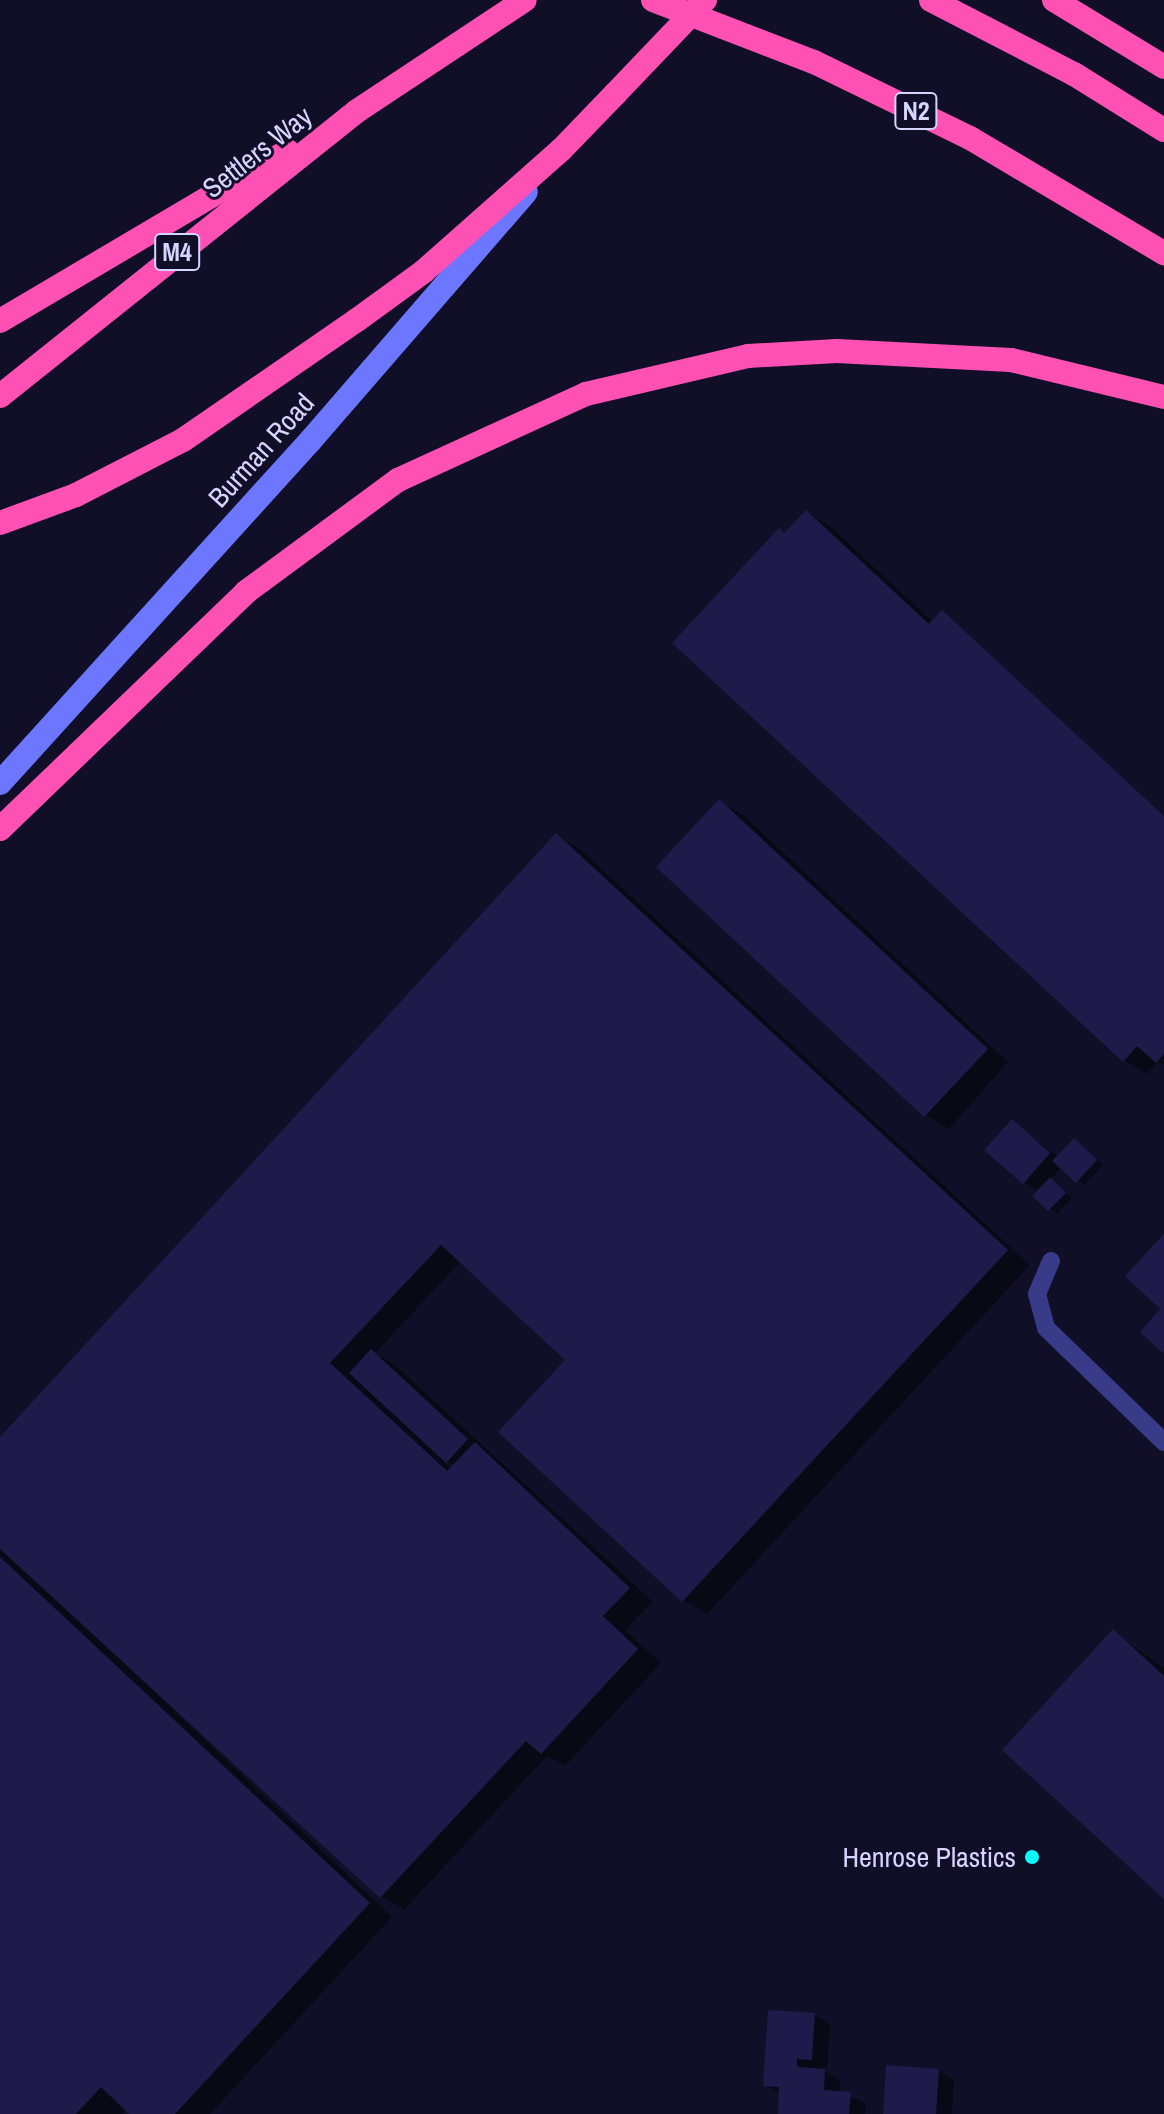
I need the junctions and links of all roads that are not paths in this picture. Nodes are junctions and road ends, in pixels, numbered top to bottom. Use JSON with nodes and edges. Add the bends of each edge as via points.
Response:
{"nodes":[{"id":1,"x":525,"y":0,"type":"edge"},
{"id":2,"x":653,"y":0,"type":"edge"},
{"id":3,"x":705,"y":0,"type":"edge"},
{"id":4,"x":931,"y":0,"type":"edge"},
{"id":5,"x":1054,"y":0,"type":"edge"},
{"id":6,"x":1164,"y":67,"type":"edge"},
{"id":7,"x":357,"y":111,"type":"junction"},
{"id":8,"x":1164,"y":130,"type":"edge"},
{"id":9,"x":561,"y":150,"type":"junction"},
{"id":10,"x":1164,"y":253,"type":"edge"},
{"id":11,"x":0,"y":321,"type":"edge"},
{"id":12,"x":0,"y":396,"type":"edge"},
{"id":13,"x":1164,"y":397,"type":"edge"},
{"id":14,"x":0,"y":523,"type":"edge"},
{"id":15,"x":0,"y":783,"type":"edge"},
{"id":16,"x":0,"y":829,"type":"edge"},
{"id":17,"x":1051,"y":1261,"type":"dead end"},
{"id":18,"x":1164,"y":1442,"type":"edge"}],
"edges":[{"from":1,"to":7,"type":"highway","name":"Settlers Way","number":"M4"},
{"from":2,"to":10,"type":"highway","number":"N2","via":[[814,62],[970,138]]},
{"from":3,"to":9,"type":"highway","bridge":true},
{"from":4,"to":8,"type":"highway","via":[[1074,74]]},
{"from":5,"to":6,"type":"highway"},
{"from":7,"to":11,"type":"highway"},
{"from":7,"to":12,"type":"highway","name":"Settlers Way","number":"M4"},
{"from":9,"to":14,"type":"highway","via":[[423,272],[183,440],[76,495]]},
{"from":9,"to":15,"type":"main road","name":"Burman Road","via":[[300,452]]},
{"from":13,"to":16,"type":"highway","via":[[1011,360],[837,351],[748,356],[586,394],[398,480],[246,592]]},
{"from":17,"to":18,"type":"lane","via":[[1037,1294],[1046,1328]]}]}
